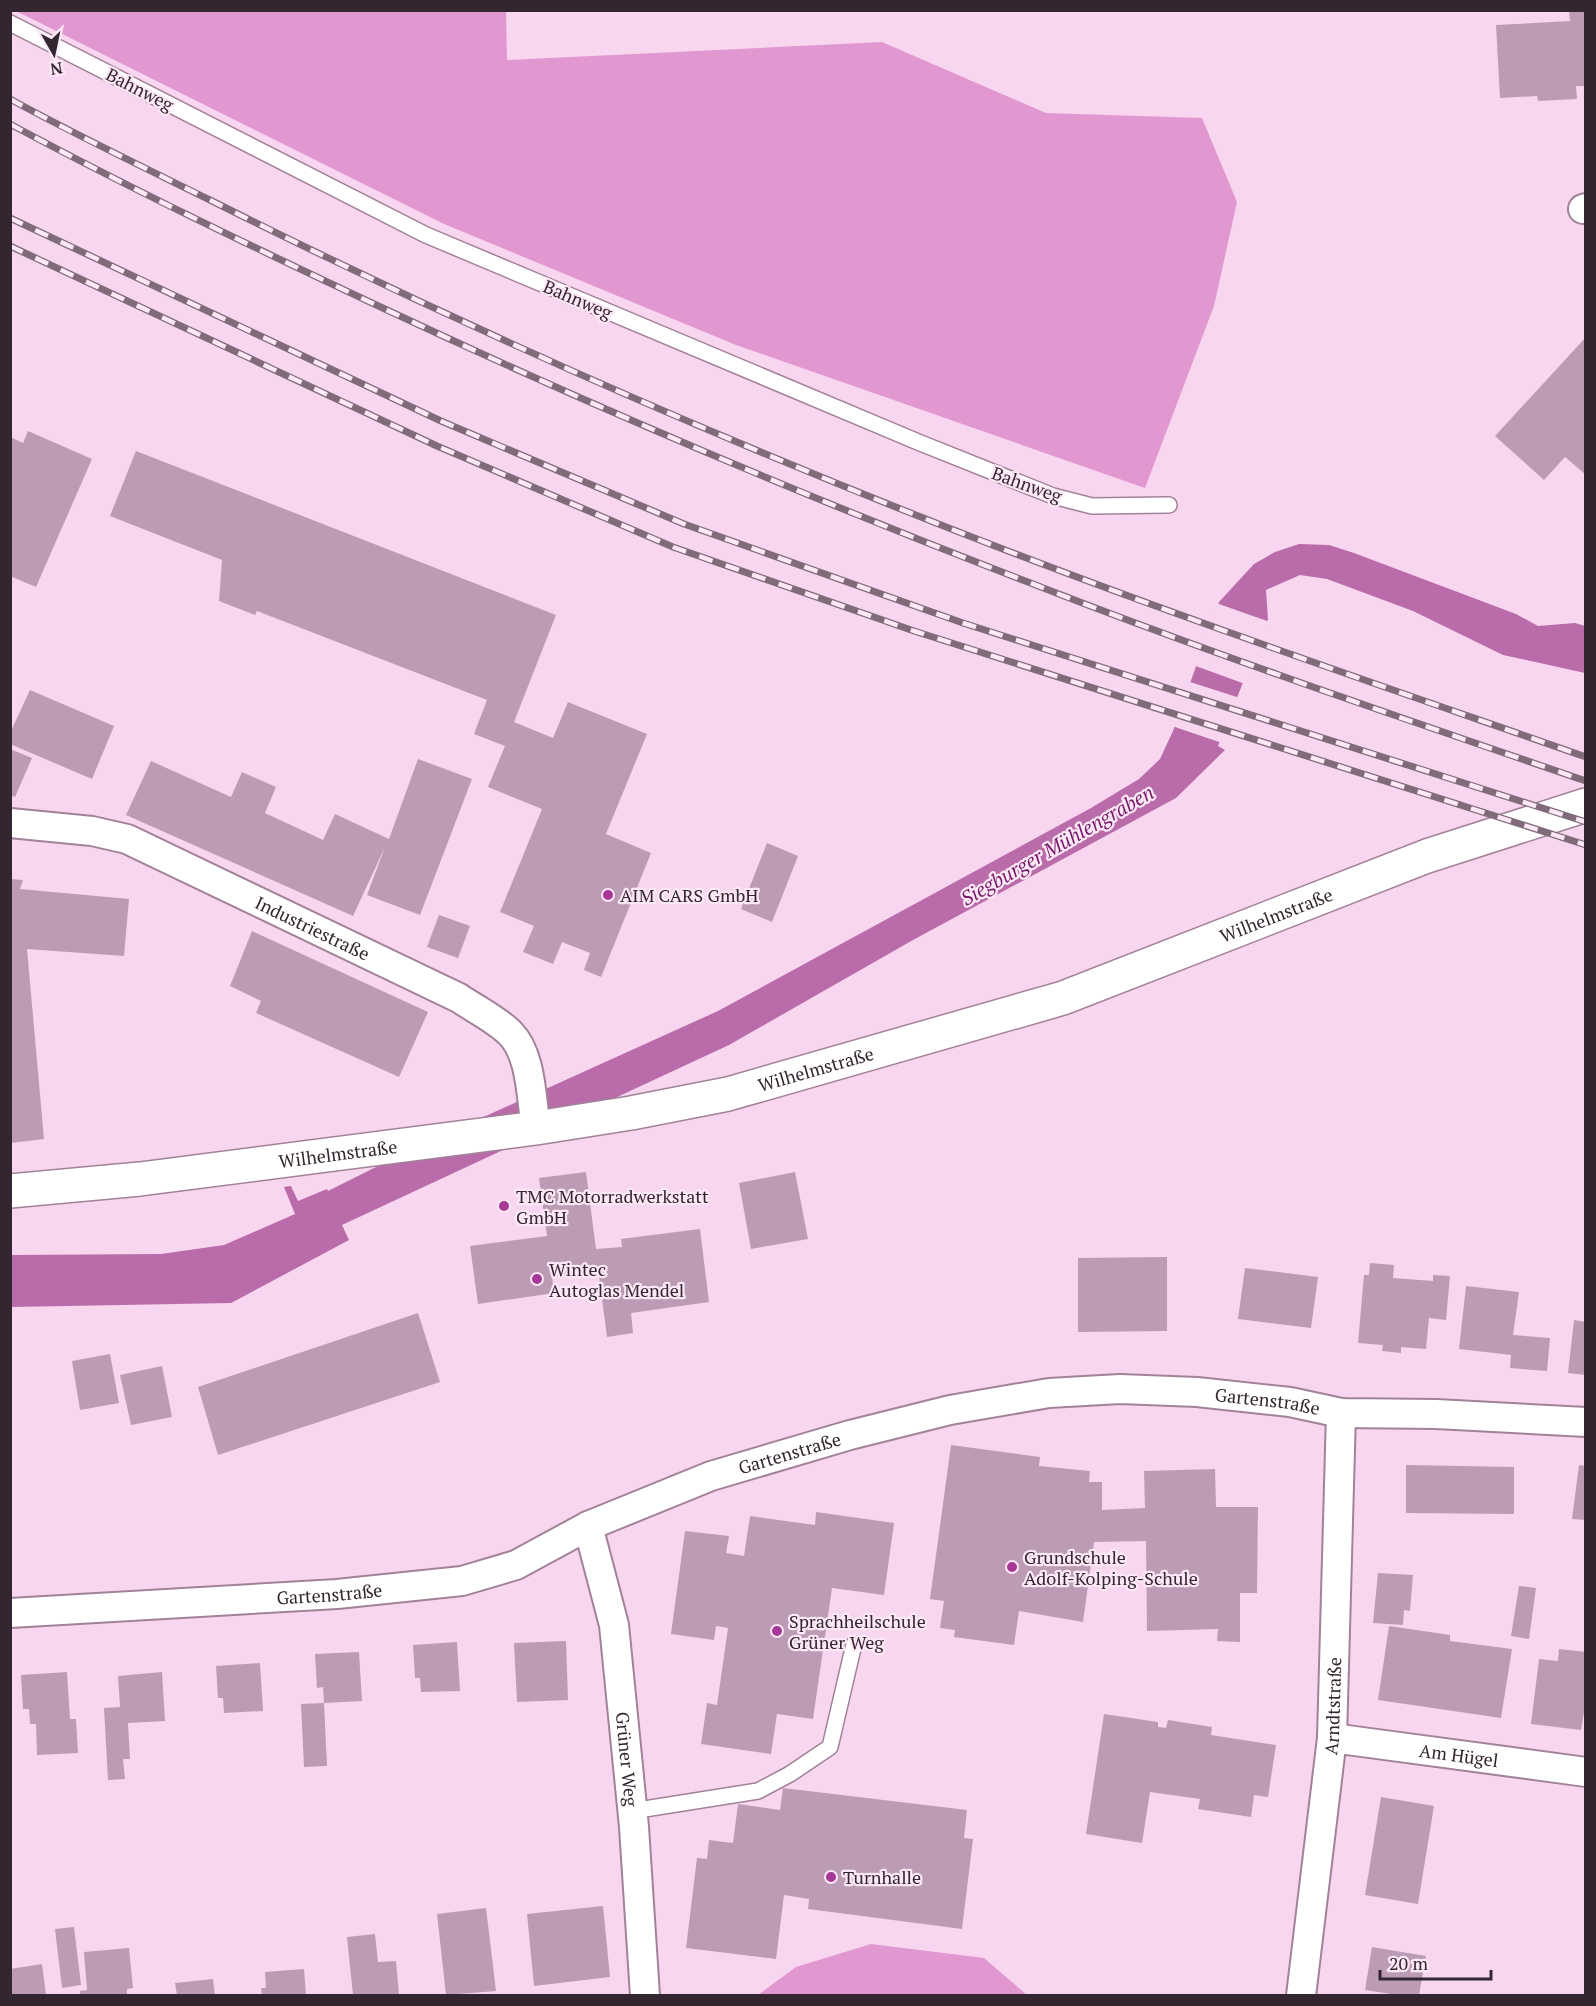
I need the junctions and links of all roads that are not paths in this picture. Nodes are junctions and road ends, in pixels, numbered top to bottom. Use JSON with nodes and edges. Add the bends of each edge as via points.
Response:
{"nodes":[{"id":1,"x":10,"y":23,"type":"edge"},
{"id":2,"x":1169,"y":505,"type":"dead end"},
{"id":3,"x":1586,"y":805,"type":"edge"},
{"id":4,"x":10,"y":823,"type":"edge"},
{"id":5,"x":536,"y":1128,"type":"junction"},
{"id":6,"x":10,"y":1191,"type":"edge"},
{"id":7,"x":1341,"y":1413,"type":"junction"},
{"id":8,"x":1586,"y":1422,"type":"edge"},
{"id":9,"x":588,"y":1526,"type":"junction"},
{"id":10,"x":10,"y":1613,"type":"edge"},
{"id":11,"x":854,"y":1644,"type":"dead end"},
{"id":12,"x":1332,"y":1738,"type":"junction"},
{"id":13,"x":1586,"y":1772,"type":"edge"},
{"id":14,"x":632,"y":1811,"type":"junction"},
{"id":15,"x":645,"y":1995,"type":"edge"},
{"id":16,"x":1301,"y":1995,"type":"edge"}],
"edges":[{"from":1,"to":2,"type":"lane","name":"Bahnweg","via":[[426,235],[907,437],[1092,506]]},
{"from":3,"to":5,"type":"main road","name":"Wilhelmstraße","via":[[1427,856],[1063,998],[728,1094]]},
{"from":4,"to":5,"type":"street","name":"Industriestraße","via":[[92,831],[127,839],[459,998],[509,1032],[519,1045]]},
{"from":5,"to":6,"type":"main road","name":"Wilhelmstraße","via":[[140,1179]]},
{"from":7,"to":8,"type":"street","name":"Gartenstraße"},
{"from":7,"to":9,"type":"street","name":"Gartenstraße","via":[[1290,1402],[1120,1389],[995,1401],[850,1435],[711,1476]]},
{"from":7,"to":12,"type":"street","name":"Arndtstraße"},
{"from":9,"to":10,"type":"street","name":"Gartenstraße","via":[[516,1565],[462,1581],[337,1593]]},
{"from":9,"to":14,"type":"street","name":"Grüner Weg","via":[[614,1625]]},
{"from":11,"to":14,"type":"lane","via":[[830,1748],[758,1791]]},
{"from":12,"to":13,"type":"street","name":"Am Hügel"},
{"from":12,"to":16,"type":"street","name":"Arndtstraße"},
{"from":14,"to":15,"type":"street","name":"Grüner Weg"}]}
